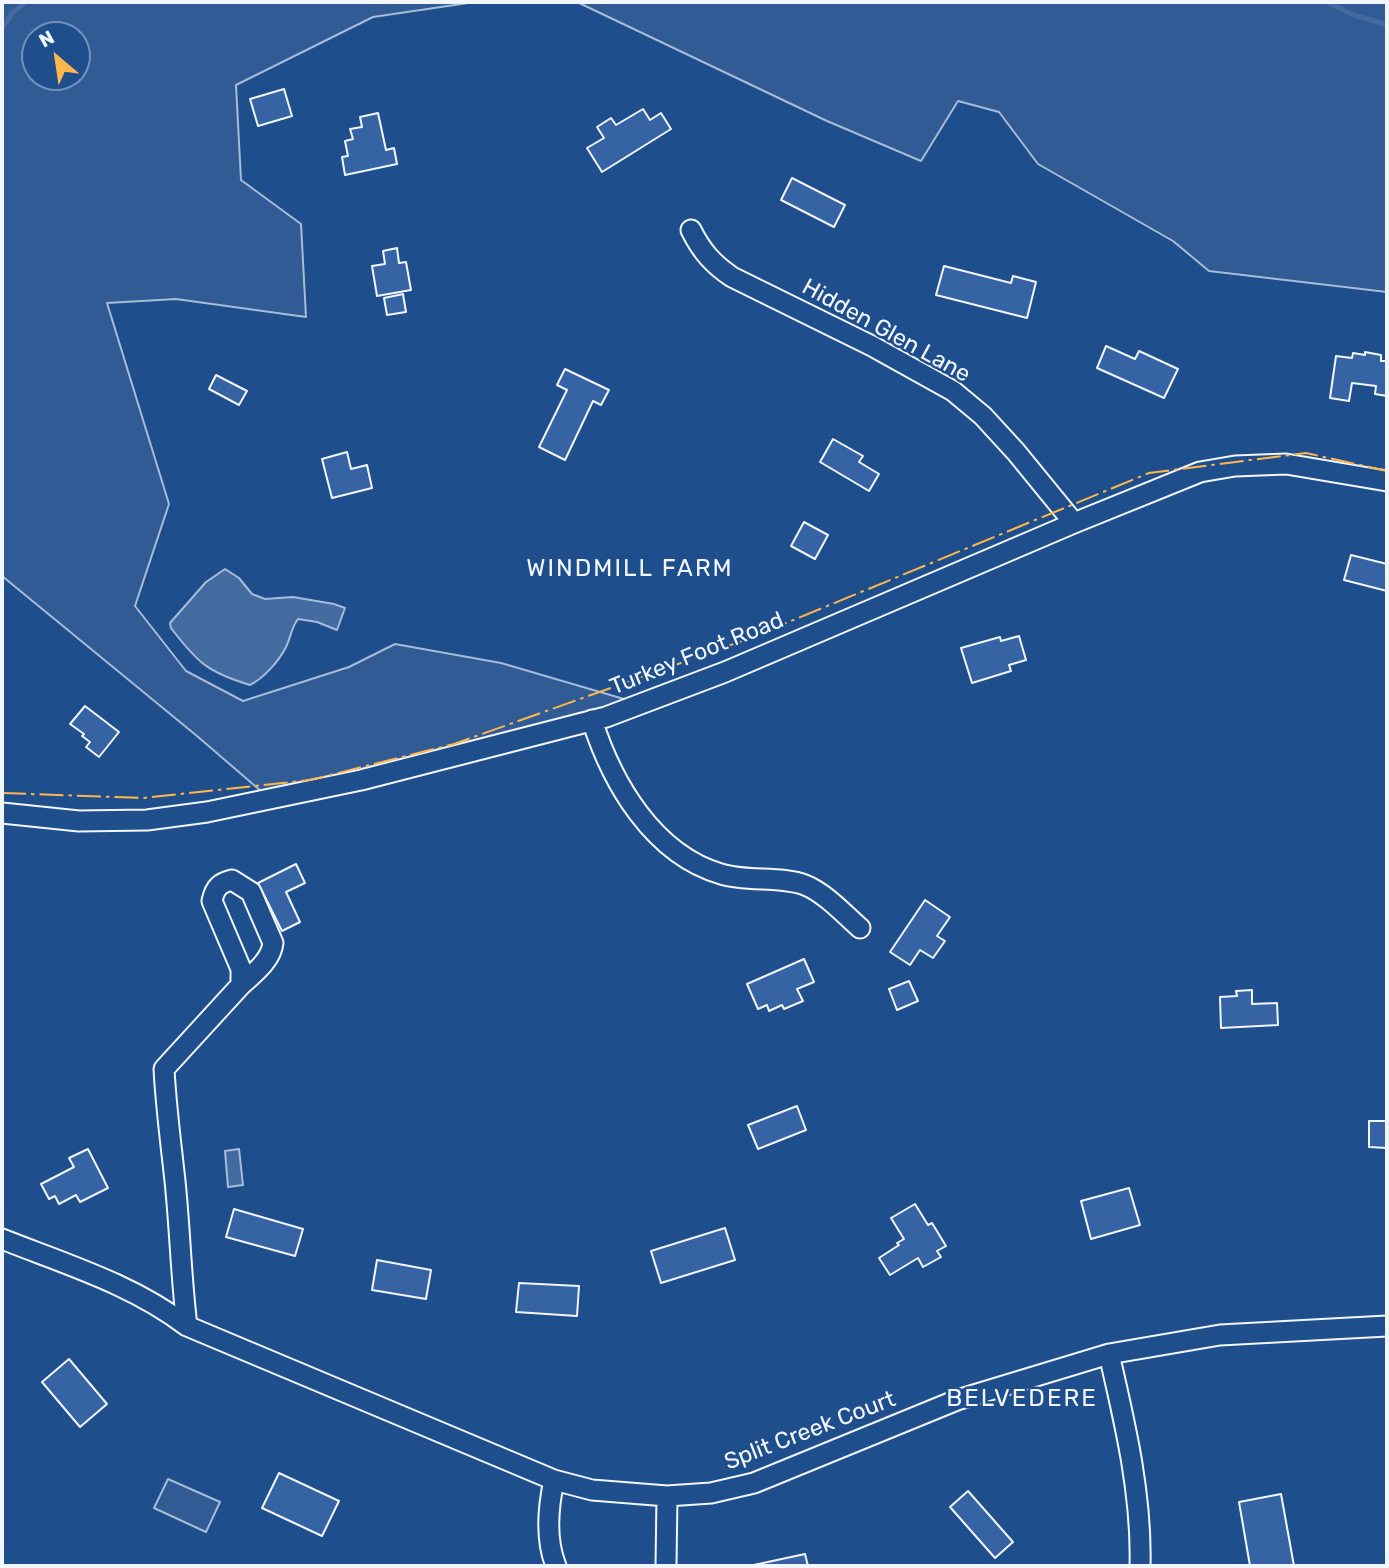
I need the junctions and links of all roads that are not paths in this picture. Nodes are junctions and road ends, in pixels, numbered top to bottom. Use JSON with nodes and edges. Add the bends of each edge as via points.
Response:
{"nodes":[{"id":1,"x":691,"y":230,"type":"dead end"},
{"id":2,"x":1387,"y":481,"type":"edge"},
{"id":3,"x":1074,"y":523,"type":"junction"},
{"id":4,"x":592,"y":720,"type":"junction"},
{"id":5,"x":2,"y":813,"type":"edge"},
{"id":6,"x":860,"y":928,"type":"dead end"},
{"id":7,"x":241,"y":985,"type":"junction"},
{"id":8,"x":2,"y":1239,"type":"edge"},
{"id":9,"x":187,"y":1326,"type":"junction"},
{"id":10,"x":1387,"y":1326,"type":"edge"},
{"id":11,"x":1109,"y":1354,"type":"junction"},
{"id":12,"x":555,"y":1480,"type":"junction"},
{"id":13,"x":667,"y":1496,"type":"junction"},
{"id":14,"x":556,"y":1566,"type":"edge"},
{"id":15,"x":666,"y":1566,"type":"edge"},
{"id":16,"x":1140,"y":1566,"type":"edge"}],
"edges":[{"from":1,"to":3,"type":"street","name":"Hidden Glen Lane","via":[[711,262],[732,277],[953,391],[1016,452]]},
{"from":2,"to":3,"type":"street","name":"Turkey Foot Road","via":[[1286,464],[1235,466],[1200,472]]},
{"from":3,"to":4,"type":"street","name":"Turkey Foot Road","via":[[725,672]]},
{"from":4,"to":5,"type":"street","name":"Turkey Foot Road","via":[[361,780],[206,812],[147,820],[79,821]]},
{"from":4,"to":6,"type":"street","via":[[602,751],[633,806],[680,854],[721,874],[806,885]]},
{"from":7,"to":7,"type":"street","via":[[241,970],[212,901],[221,883],[233,880],[251,892],[273,943],[262,965]]},
{"from":7,"to":9,"type":"street","via":[[164,1069]]},
{"from":8,"to":9,"type":"street","name":"Split Creek Court","via":[[121,1286]]},
{"from":9,"to":12,"type":"street","name":"Split Creek Court"},
{"from":10,"to":11,"type":"street","name":"Split Creek Court","via":[[1220,1335]]},
{"from":11,"to":13,"type":"street","name":"Split Creek Court","via":[[957,1400],[754,1483],[711,1493]]},
{"from":11,"to":16,"type":"street","via":[[1136,1493]]},
{"from":12,"to":13,"type":"street","name":"Split Creek Court","via":[[592,1490]]},
{"from":12,"to":14,"type":"street","via":[[548,1531]]},
{"from":13,"to":15,"type":"street"}]}
